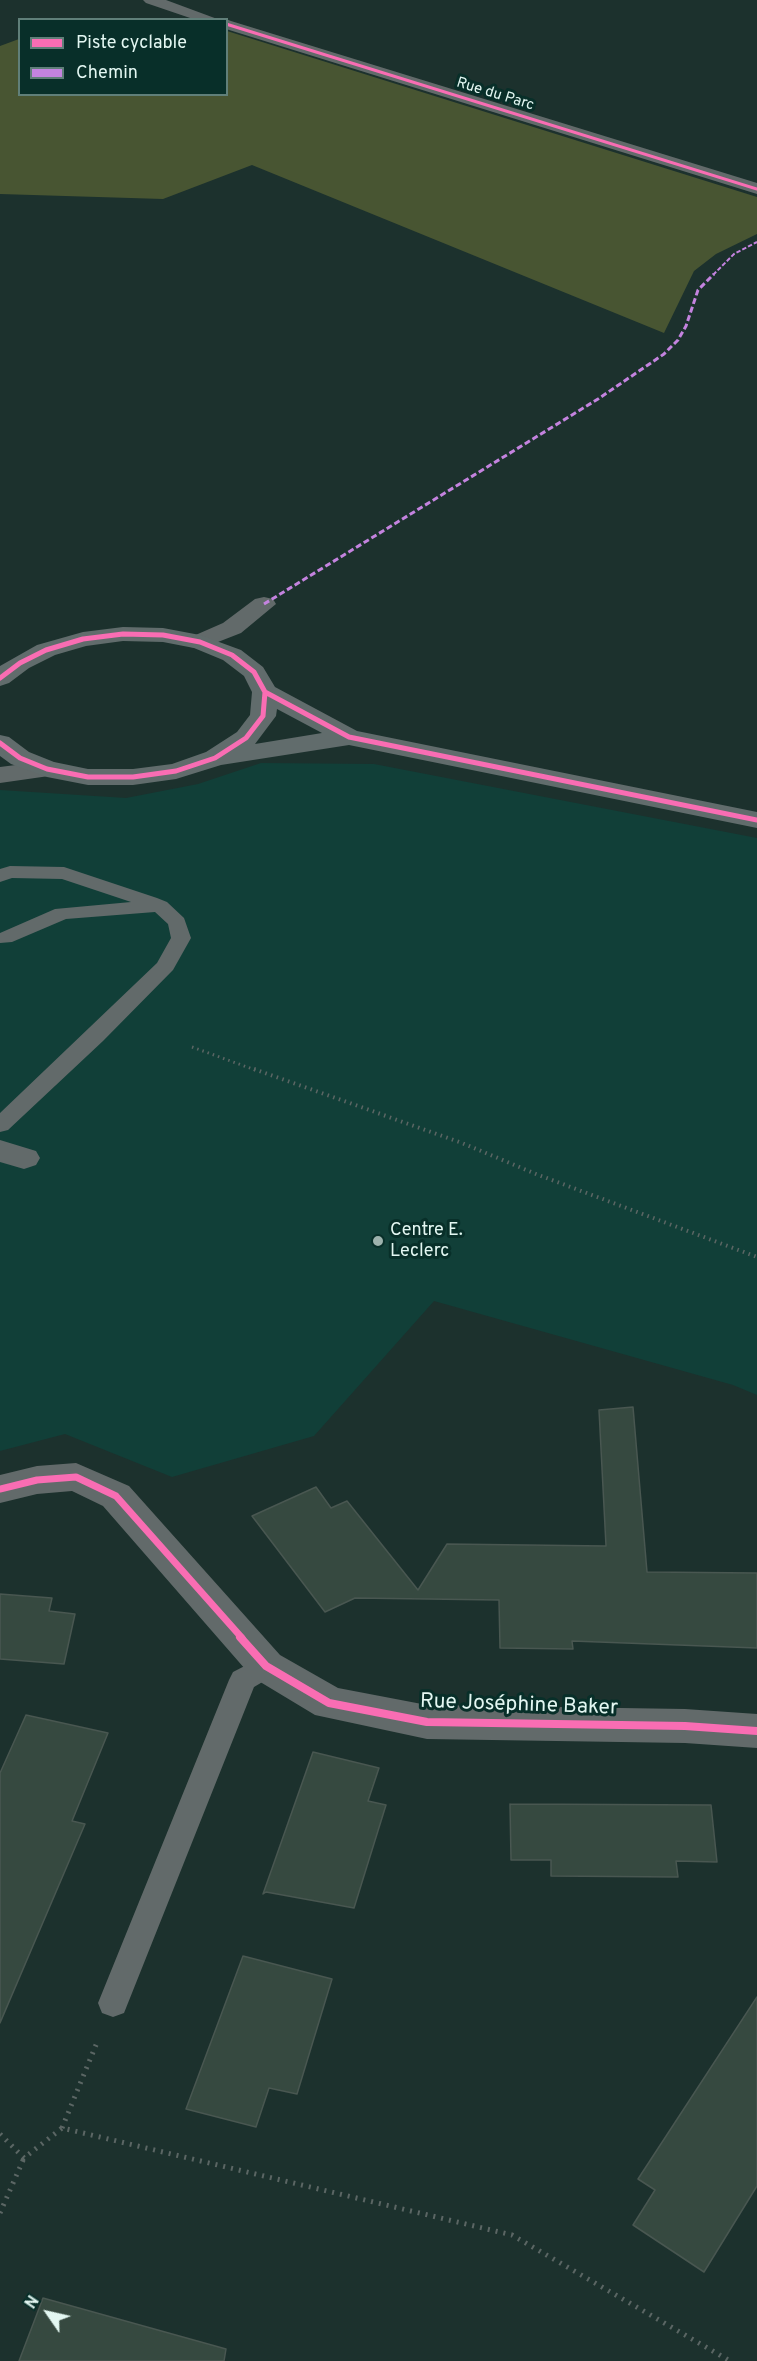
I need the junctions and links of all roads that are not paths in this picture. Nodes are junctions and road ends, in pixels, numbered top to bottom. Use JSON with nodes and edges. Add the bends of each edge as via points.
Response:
{"nodes":[{"id":1,"x":151,"y":0,"type":"edge"},
{"id":2,"x":207,"y":18,"type":"edge"},
{"id":3,"x":228,"y":25,"type":"edge"},
{"id":4,"x":757,"y":189,"type":"edge"},
{"id":5,"x":264,"y":604,"type":"dead end"},
{"id":6,"x":201,"y":642,"type":"junction"},
{"id":7,"x":46,"y":650,"type":"junction"},
{"id":8,"x":0,"y":651,"type":"edge"},
{"id":9,"x":0,"y":678,"type":"edge"},
{"id":10,"x":265,"y":692,"type":"junction"},
{"id":11,"x":349,"y":737,"type":"junction"},
{"id":12,"x":0,"y":743,"type":"edge"},
{"id":13,"x":215,"y":758,"type":"junction"},
{"id":14,"x":47,"y":769,"type":"junction"},
{"id":15,"x":0,"y":774,"type":"edge"},
{"id":16,"x":757,"y":820,"type":"edge"},
{"id":17,"x":0,"y":876,"type":"edge"},
{"id":18,"x":160,"y":906,"type":"junction"},
{"id":19,"x":5,"y":938,"type":"dead end"},
{"id":20,"x":0,"y":1125,"type":"edge"},
{"id":21,"x":0,"y":1489,"type":"edge"},
{"id":22,"x":266,"y":1666,"type":"junction"},
{"id":23,"x":757,"y":1731,"type":"edge"},
{"id":24,"x":113,"y":2003,"type":"road end"}],
"edges":[{"from":1,"to":2,"type":"street"},
{"from":3,"to":4,"type":"street","name":"Rue du Parc"},
{"from":5,"to":6,"type":"street","via":[[232,628]]},
{"from":6,"to":7,"type":"street","via":[[163,635],[123,634],[83,639]]},
{"from":6,"to":10,"type":"street","via":[[247,666]]},
{"from":7,"to":8,"type":"street"},
{"from":7,"to":9,"type":"street"},
{"from":10,"to":11,"type":"street"},
{"from":10,"to":13,"type":"street","via":[[263,716],[246,738]]},
{"from":11,"to":13,"type":"street"},
{"from":11,"to":16,"type":"street"},
{"from":12,"to":14,"type":"street","via":[[20,758]]},
{"from":13,"to":14,"type":"street","via":[[176,771],[133,777],[88,777]]},
{"from":14,"to":15,"type":"street"},
{"from":17,"to":18,"type":"lane","via":[[10,872],[64,873]]},
{"from":18,"to":19,"type":"lane","via":[[62,913]]},
{"from":18,"to":20,"type":"lane","via":[[177,922],[181,938],[165,966]]},
{"from":21,"to":22,"type":"street","name":"Rue Joséphine Baker","via":[[37,1480],[76,1477],[116,1496]]},
{"from":22,"to":23,"type":"street","name":"Rue Joséphine Baker","via":[[329,1703],[427,1722],[685,1726]]},
{"from":22,"to":24,"type":"lane","via":[[243,1680]]}]}
